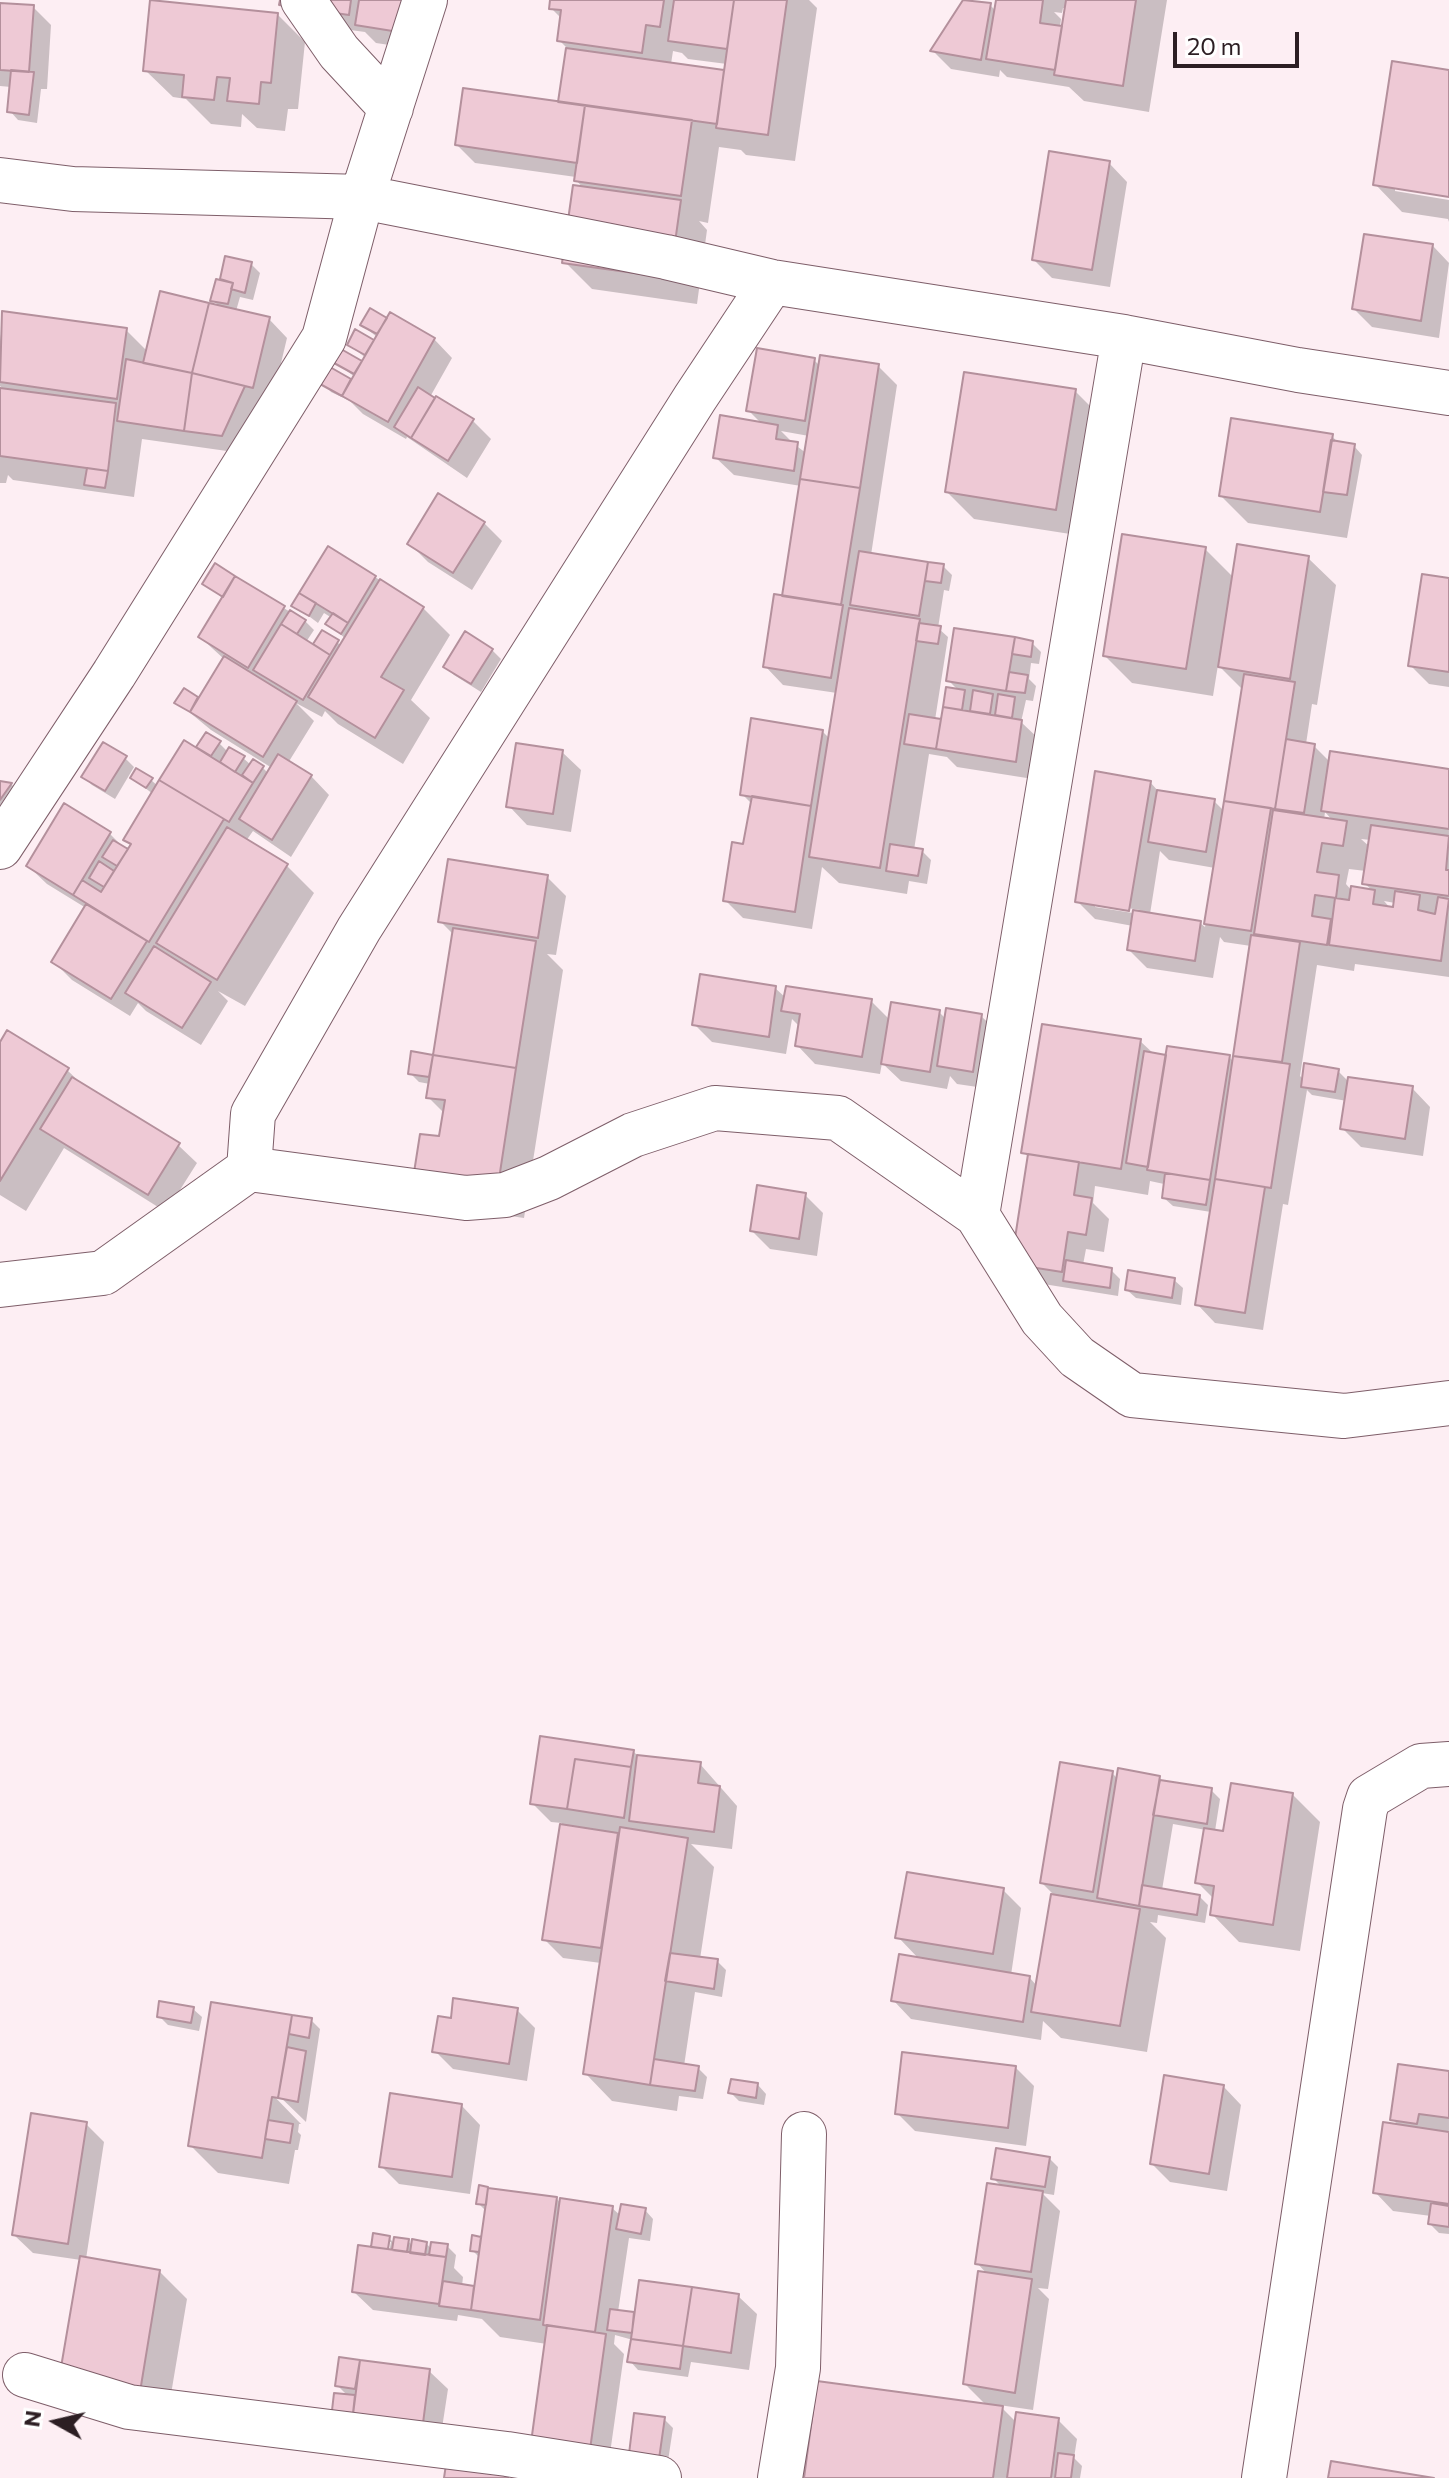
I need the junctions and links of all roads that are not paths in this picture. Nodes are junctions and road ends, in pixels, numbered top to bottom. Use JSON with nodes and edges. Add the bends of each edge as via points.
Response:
{"nodes":[{"id":1,"x":303,"y":0,"type":"edge"},
{"id":2,"x":425,"y":0,"type":"edge"},
{"id":3,"x":391,"y":108,"type":"junction"},
{"id":4,"x":0,"y":180,"type":"edge"},
{"id":5,"x":362,"y":197,"type":"junction"},
{"id":6,"x":772,"y":282,"type":"junction"},
{"id":7,"x":1124,"y":337,"type":"junction"},
{"id":8,"x":1449,"y":393,"type":"edge"},
{"id":9,"x":0,"y":847,"type":"edge"},
{"id":10,"x":249,"y":1169,"type":"junction"},
{"id":11,"x":977,"y":1215,"type":"junction"},
{"id":12,"x":0,"y":1285,"type":"edge"},
{"id":13,"x":1449,"y":1403,"type":"edge"},
{"id":14,"x":1449,"y":1764,"type":"edge"},
{"id":15,"x":804,"y":2134,"type":"dead end"},
{"id":16,"x":25,"y":2375,"type":"dead end"},
{"id":17,"x":659,"y":2478,"type":"edge"},
{"id":18,"x":780,"y":2478,"type":"edge"},
{"id":19,"x":1264,"y":2478,"type":"edge"}],
"edges":[{"from":1,"to":3,"type":"street","via":[[339,52]]},
{"from":2,"to":3,"type":"street"},
{"from":3,"to":5,"type":"street"},
{"from":4,"to":5,"type":"street","via":[[73,189]]},
{"from":5,"to":6,"type":"street"},
{"from":5,"to":9,"type":"street","via":[[324,338]]},
{"from":6,"to":7,"type":"street"},
{"from":6,"to":10,"type":"street","via":[[359,929],[253,1114]]},
{"from":7,"to":8,"type":"street"},
{"from":7,"to":11,"type":"street"},
{"from":10,"to":11,"type":"street","via":[[466,1198],[505,1195],[633,1135],[715,1108],[783,1112],[838,1118]]},
{"from":10,"to":12,"type":"street","via":[[103,1273]]},
{"from":11,"to":13,"type":"street","via":[[1042,1319],[1077,1357],[1132,1395],[1344,1416]]},
{"from":14,"to":19,"type":"street","via":[[1421,1766],[1369,1797],[1365,1809]]},
{"from":15,"to":18,"type":"street","via":[[798,2368]]},
{"from":16,"to":17,"type":"street","via":[[129,2407]]}]}
